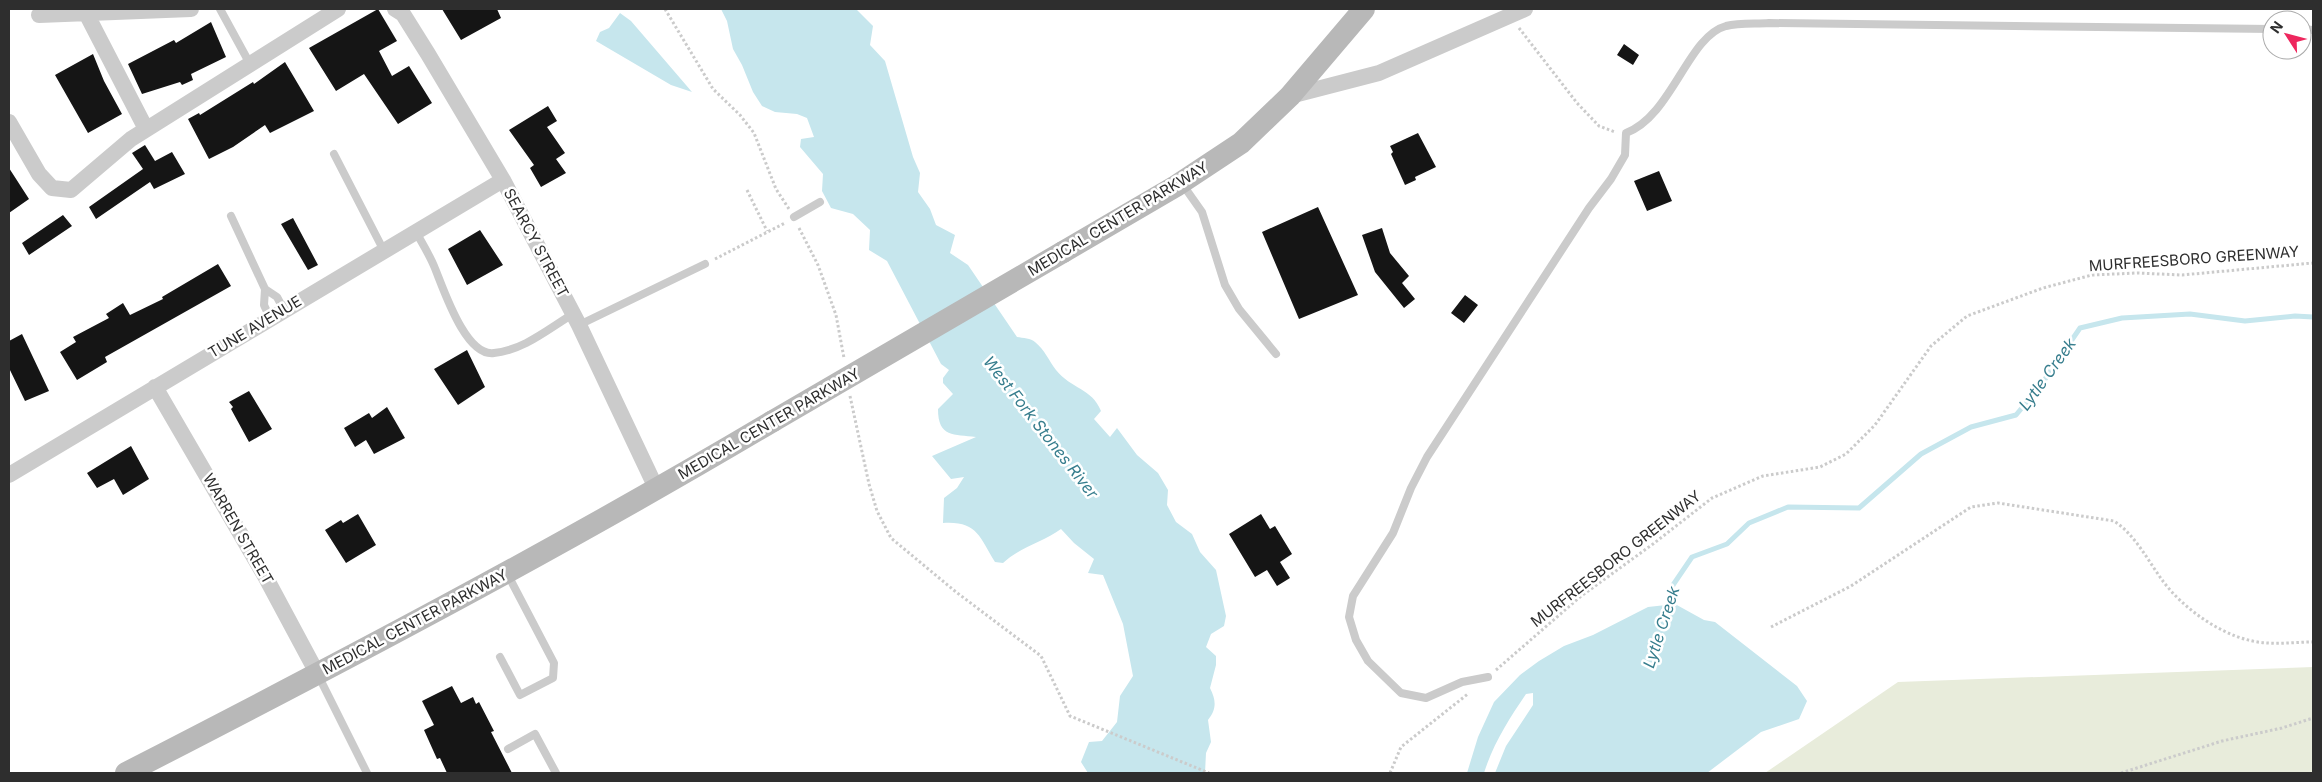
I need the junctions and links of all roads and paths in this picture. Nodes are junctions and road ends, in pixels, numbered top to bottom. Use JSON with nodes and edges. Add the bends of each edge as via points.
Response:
{"nodes":[{"id":1,"x":191,"y":9,"type":"edge"},
{"id":2,"x":220,"y":9,"type":"edge"},
{"id":3,"x":338,"y":9,"type":"edge"},
{"id":4,"x":395,"y":9,"type":"edge"},
{"id":5,"x":665,"y":9,"type":"edge"},
{"id":6,"x":1364,"y":9,"type":"edge"},
{"id":7,"x":1525,"y":9,"type":"edge"},
{"id":8,"x":86,"y":13,"type":"junction"},
{"id":9,"x":39,"y":15,"type":"dead end"},
{"id":10,"x":1509,"y":15,"type":"junction"},
{"id":11,"x":2262,"y":29,"type":"edge"},
{"id":12,"x":250,"y":64,"type":"junction"},
{"id":13,"x":1290,"y":96,"type":"junction"},
{"id":14,"x":9,"y":122,"type":"edge"},
{"id":15,"x":146,"y":129,"type":"junction"},
{"id":16,"x":1626,"y":133,"type":"junction"},
{"id":17,"x":334,"y":154,"type":"dead end"},
{"id":18,"x":503,"y":180,"type":"junction"},
{"id":19,"x":1181,"y":182,"type":"junction"},
{"id":20,"x":747,"y":190,"type":"dead end"},
{"id":21,"x":820,"y":202,"type":"dead end"},
{"id":22,"x":231,"y":216,"type":"dead end"},
{"id":23,"x":794,"y":217,"type":"junction"},
{"id":24,"x":767,"y":231,"type":"junction"},
{"id":25,"x":416,"y":232,"type":"junction"},
{"id":26,"x":384,"y":251,"type":"junction"},
{"id":27,"x":2313,"y":263,"type":"edge"},
{"id":28,"x":705,"y":264,"type":"joint"},
{"id":29,"x":265,"y":289,"type":"junction"},
{"id":30,"x":277,"y":314,"type":"junction"},
{"id":31,"x":576,"y":320,"type":"junction"},
{"id":32,"x":1276,"y":354,"type":"dead end"},
{"id":33,"x":844,"y":359,"type":"dead end"},
{"id":34,"x":155,"y":386,"type":"junction"},
{"id":35,"x":849,"y":386,"type":"dead end"},
{"id":36,"x":9,"y":475,"type":"edge"},
{"id":37,"x":657,"y":490,"type":"junction"},
{"id":38,"x":507,"y":573,"type":"junction"},
{"id":39,"x":1771,"y":627,"type":"dead end"},
{"id":40,"x":2313,"y":642,"type":"edge"},
{"id":41,"x":500,"y":657,"type":"dead end"},
{"id":42,"x":318,"y":674,"type":"junction"},
{"id":43,"x":1488,"y":678,"type":"junction"},
{"id":44,"x":2313,"y":718,"type":"edge"},
{"id":45,"x":508,"y":749,"type":"dead end"},
{"id":46,"x":126,"y":773,"type":"edge"},
{"id":47,"x":367,"y":773,"type":"edge"},
{"id":48,"x":556,"y":773,"type":"edge"},
{"id":49,"x":1209,"y":773,"type":"edge"},
{"id":50,"x":1390,"y":773,"type":"edge"},
{"id":51,"x":2121,"y":773,"type":"edge"}],
"edges":[{"from":1,"to":8,"type":"street"},
{"from":2,"to":12,"type":"lane"},
{"from":3,"to":12,"type":"street"},
{"from":4,"to":18,"type":"street","name":"SEARCY STREET","via":[[403,14]]},
{"from":5,"to":23,"type":"path","via":[[713,89],[754,133],[776,189]]},
{"from":6,"to":13,"type":"main road","name":"MEDICAL CENTER PARKWAY"},
{"from":7,"to":10,"type":"street"},
{"from":8,"to":9,"type":"street"},
{"from":8,"to":15,"type":"street"},
{"from":10,"to":13,"type":"street","via":[[1379,73]]},
{"from":10,"to":16,"type":"path","via":[[1599,126]]},
{"from":11,"to":16,"type":"lane","via":[[1769,23],[1726,26],[1693,55],[1647,121]]},
{"from":12,"to":15,"type":"street"},
{"from":13,"to":19,"type":"main road","name":"MEDICAL CENTER PARKWAY","via":[[1241,143]]},
{"from":14,"to":15,"type":"street","via":[[39,174],[52,188],[71,190]]},
{"from":16,"to":43,"type":"lane","via":[[1625,155],[1611,179],[1427,457],[1393,533],[1353,596],[1349,617],[1356,640],[1368,661],[1401,693],[1426,698],[1462,682]]},
{"from":17,"to":26,"type":"lane"},
{"from":18,"to":25,"type":"street","name":"TUNE AVENUE"},
{"from":18,"to":31,"type":"street","name":"SEARCY STREET"},
{"from":19,"to":32,"type":"lane","via":[[1202,212],[1224,285]]},
{"from":19,"to":37,"type":"main road","name":"MEDICAL CENTER PARKWAY","bridge":true},
{"from":20,"to":24,"type":"path"},
{"from":21,"to":23,"type":"lane"},
{"from":22,"to":29,"type":"lane"},
{"from":23,"to":24,"type":"path"},
{"from":23,"to":33,"type":"path","via":[[818,265],[836,315]]},
{"from":24,"to":28,"type":"path"},
{"from":25,"to":26,"type":"street","name":"TUNE AVENUE"},
{"from":25,"to":31,"type":"lane","via":[[453,314],[475,347],[492,354],[522,346]]},
{"from":26,"to":30,"type":"street","name":"TUNE AVENUE"},
{"from":27,"to":43,"type":"path","name":"MURFREESBORO GREENWAY","via":[[2182,274],[2092,275],[2042,288],[1966,316],[1930,346],[1875,424],[1846,454],[1820,467],[1763,476],[1712,498],[1580,597]]},
{"from":28,"to":31,"type":"lane"},
{"from":29,"to":30,"type":"lane","via":[[276,297]]},
{"from":29,"to":30,"type":"lane","via":[[264,305]]},
{"from":30,"to":34,"type":"street","name":"TUNE AVENUE"},
{"from":31,"to":37,"type":"street","name":"SEARCY STREET"},
{"from":34,"to":36,"type":"street","name":"TUNE AVENUE"},
{"from":34,"to":42,"type":"street","name":"WARREN STREET"},
{"from":35,"to":49,"type":"path","via":[[869,484],[877,511],[891,538],[1041,656],[1070,716]]},
{"from":37,"to":38,"type":"main road","name":"MEDICAL CENTER PARKWAY"},
{"from":38,"to":41,"type":"lane","via":[[554,663],[553,678],[520,695]]},
{"from":38,"to":42,"type":"main road","name":"MEDICAL CENTER PARKWAY"},
{"from":39,"to":40,"type":"path","via":[[1851,586],[1970,507],[1998,503],[2114,521],[2126,529],[2167,588],[2190,610],[2237,637],[2266,643]]},
{"from":42,"to":46,"type":"main road","name":"MEDICAL CENTER PARKWAY"},
{"from":42,"to":47,"type":"lane"},
{"from":43,"to":50,"type":"path","name":"MURFREESBORO GREENWAY","via":[[1401,747]]},
{"from":44,"to":51,"type":"path"},
{"from":45,"to":48,"type":"lane","via":[[535,734]]}]}
